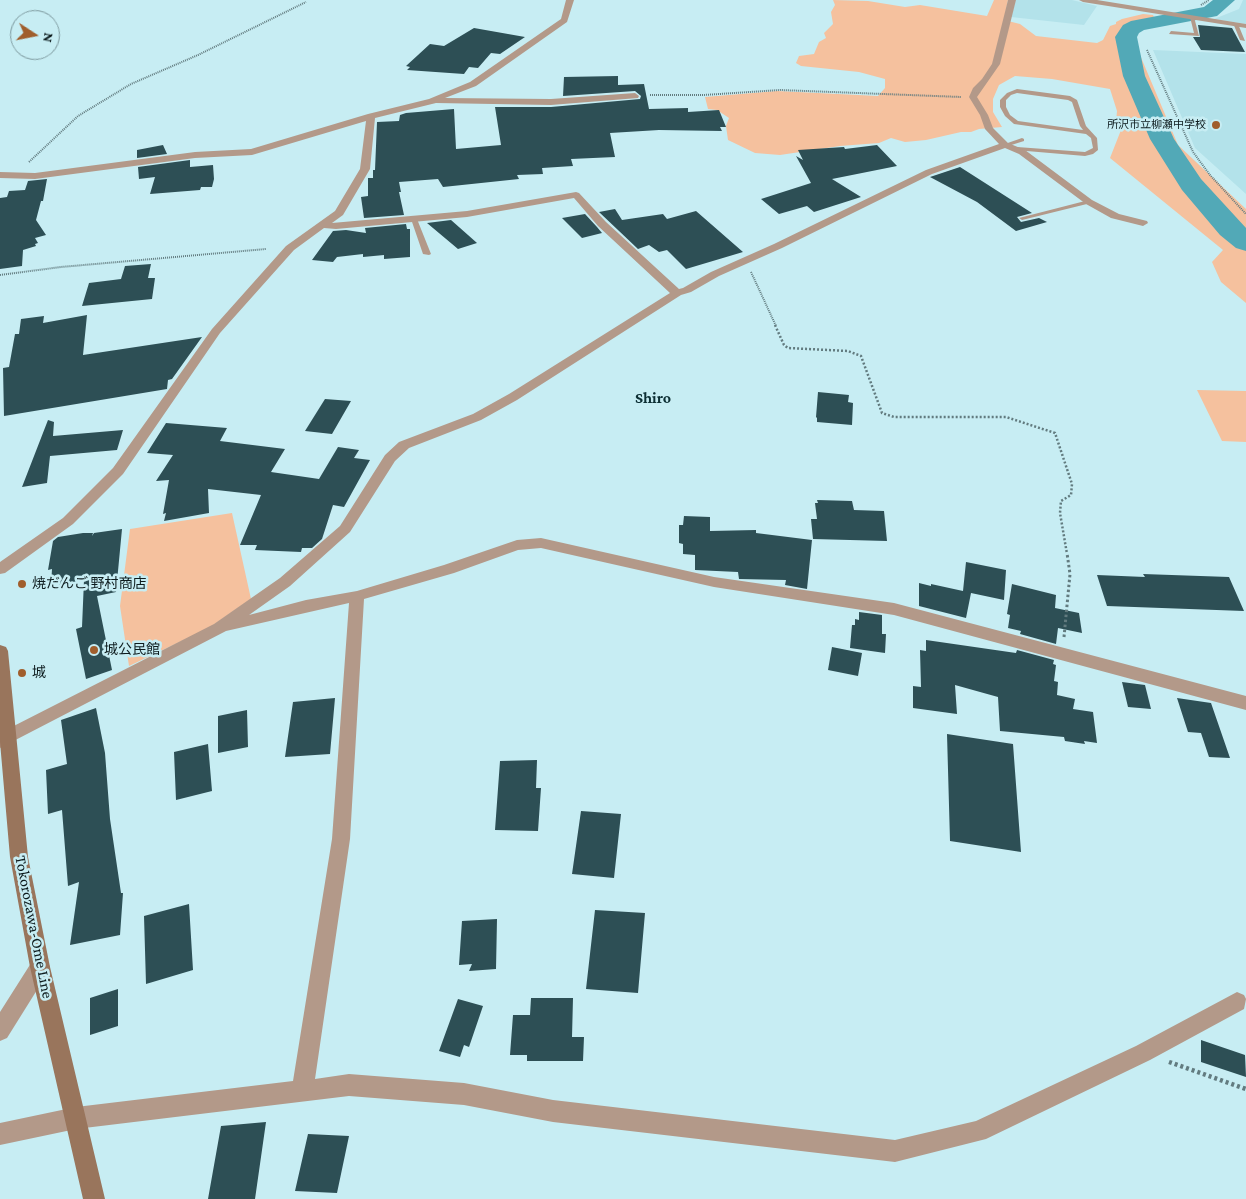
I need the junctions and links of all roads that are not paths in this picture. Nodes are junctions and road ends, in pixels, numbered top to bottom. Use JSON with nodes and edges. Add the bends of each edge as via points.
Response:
{"nodes":[{"id":1,"x":570,"y":0,"type":"edge"},
{"id":2,"x":1012,"y":0,"type":"edge"},
{"id":3,"x":1083,"y":0,"type":"edge"},
{"id":4,"x":1192,"y":17,"type":"junction"},
{"id":5,"x":1235,"y":24,"type":"junction"},
{"id":6,"x":1246,"y":26,"type":"edge"},
{"id":7,"x":1171,"y":33,"type":"dead end"},
{"id":8,"x":1243,"y":40,"type":"dead end"},
{"id":9,"x":635,"y":96,"type":"road end"},
{"id":10,"x":432,"y":101,"type":"junction"},
{"id":11,"x":371,"y":116,"type":"junction"},
{"id":12,"x":1088,"y":132,"type":"junction"},
{"id":13,"x":1005,"y":145,"type":"junction"},
{"id":14,"x":1019,"y":145,"type":"junction"},
{"id":15,"x":0,"y":176,"type":"edge"},
{"id":16,"x":1089,"y":202,"type":"junction"},
{"id":17,"x":1022,"y":218,"type":"dead end"},
{"id":18,"x":414,"y":219,"type":"junction"},
{"id":19,"x":1143,"y":223,"type":"dead end"},
{"id":20,"x":324,"y":225,"type":"junction"},
{"id":21,"x":427,"y":254,"type":"dead end"},
{"id":22,"x":677,"y":293,"type":"junction"},
{"id":23,"x":0,"y":569,"type":"edge"},
{"id":24,"x":357,"y":596,"type":"junction"},
{"id":25,"x":219,"y":628,"type":"junction"},
{"id":26,"x":0,"y":651,"type":"edge"},
{"id":27,"x":1246,"y":703,"type":"edge"},
{"id":28,"x":4,"y":739,"type":"edge"},
{"id":29,"x":40,"y":967,"type":"junction"},
{"id":30,"x":1237,"y":1002,"type":"dead end"},
{"id":31,"x":0,"y":1031,"type":"edge"},
{"id":32,"x":302,"y":1091,"type":"junction"},
{"id":33,"x":76,"y":1118,"type":"junction"},
{"id":34,"x":0,"y":1134,"type":"edge"},
{"id":35,"x":94,"y":1199,"type":"edge"}],
"edges":[{"from":1,"to":10,"type":"street","via":[[564,20],[473,84]]},
{"from":2,"to":13,"type":"street","via":[[996,64],[973,97],[989,129]]},
{"from":3,"to":4,"type":"street"},
{"from":4,"to":5,"type":"street"},
{"from":4,"to":7,"type":"lane","via":[[1197,35]]},
{"from":5,"to":6,"type":"street"},
{"from":5,"to":8,"type":"lane"},
{"from":9,"to":10,"type":"street","via":[[551,102]]},
{"from":10,"to":11,"type":"street"},
{"from":11,"to":15,"type":"street","via":[[252,152],[195,155],[35,176]]},
{"from":11,"to":20,"type":"street","via":[[365,169],[339,213]]},
{"from":12,"to":12,"type":"lane","via":[[1075,101],[1070,98],[1017,91],[1003,100],[1008,116],[1016,123]]},
{"from":12,"to":14,"type":"lane","via":[[1096,149],[1091,153]]},
{"from":13,"to":14,"type":"street"},
{"from":13,"to":22,"type":"street","via":[[929,172]]},
{"from":14,"to":16,"type":"street"},
{"from":16,"to":17,"type":"lane"},
{"from":16,"to":19,"type":"street","via":[[1115,216]]},
{"from":18,"to":20,"type":"street"},
{"from":18,"to":21,"type":"lane"},
{"from":18,"to":22,"type":"street","via":[[517,207],[576,196]]},
{"from":20,"to":23,"type":"street","via":[[290,248],[216,331],[118,471],[68,521]]},
{"from":22,"to":25,"type":"street","via":[[506,401],[477,417],[404,445],[390,458],[345,529],[285,582]]},
{"from":24,"to":25,"type":"street"},
{"from":24,"to":27,"type":"street","via":[[517,545],[541,543],[714,582],[894,610]]},
{"from":24,"to":32,"type":"street","via":[[341,839]]},
{"from":25,"to":28,"type":"street"},
{"from":26,"to":28,"type":"main road","name":"Tokorozawa-Ome Line"},
{"from":28,"to":29,"type":"main road","name":"Tokorozawa-Ome Line","via":[[19,857]]},
{"from":29,"to":31,"type":"street"},
{"from":29,"to":33,"type":"main road","name":"Tokorozawa-Ome Line"},
{"from":30,"to":32,"type":"street","via":[[1144,1053],[978,1131],[895,1151],[554,1111],[464,1094],[349,1085]]},
{"from":32,"to":33,"type":"street"},
{"from":33,"to":34,"type":"street"},
{"from":33,"to":35,"type":"main road","name":"Tokorozawa-Ome Line"}]}
